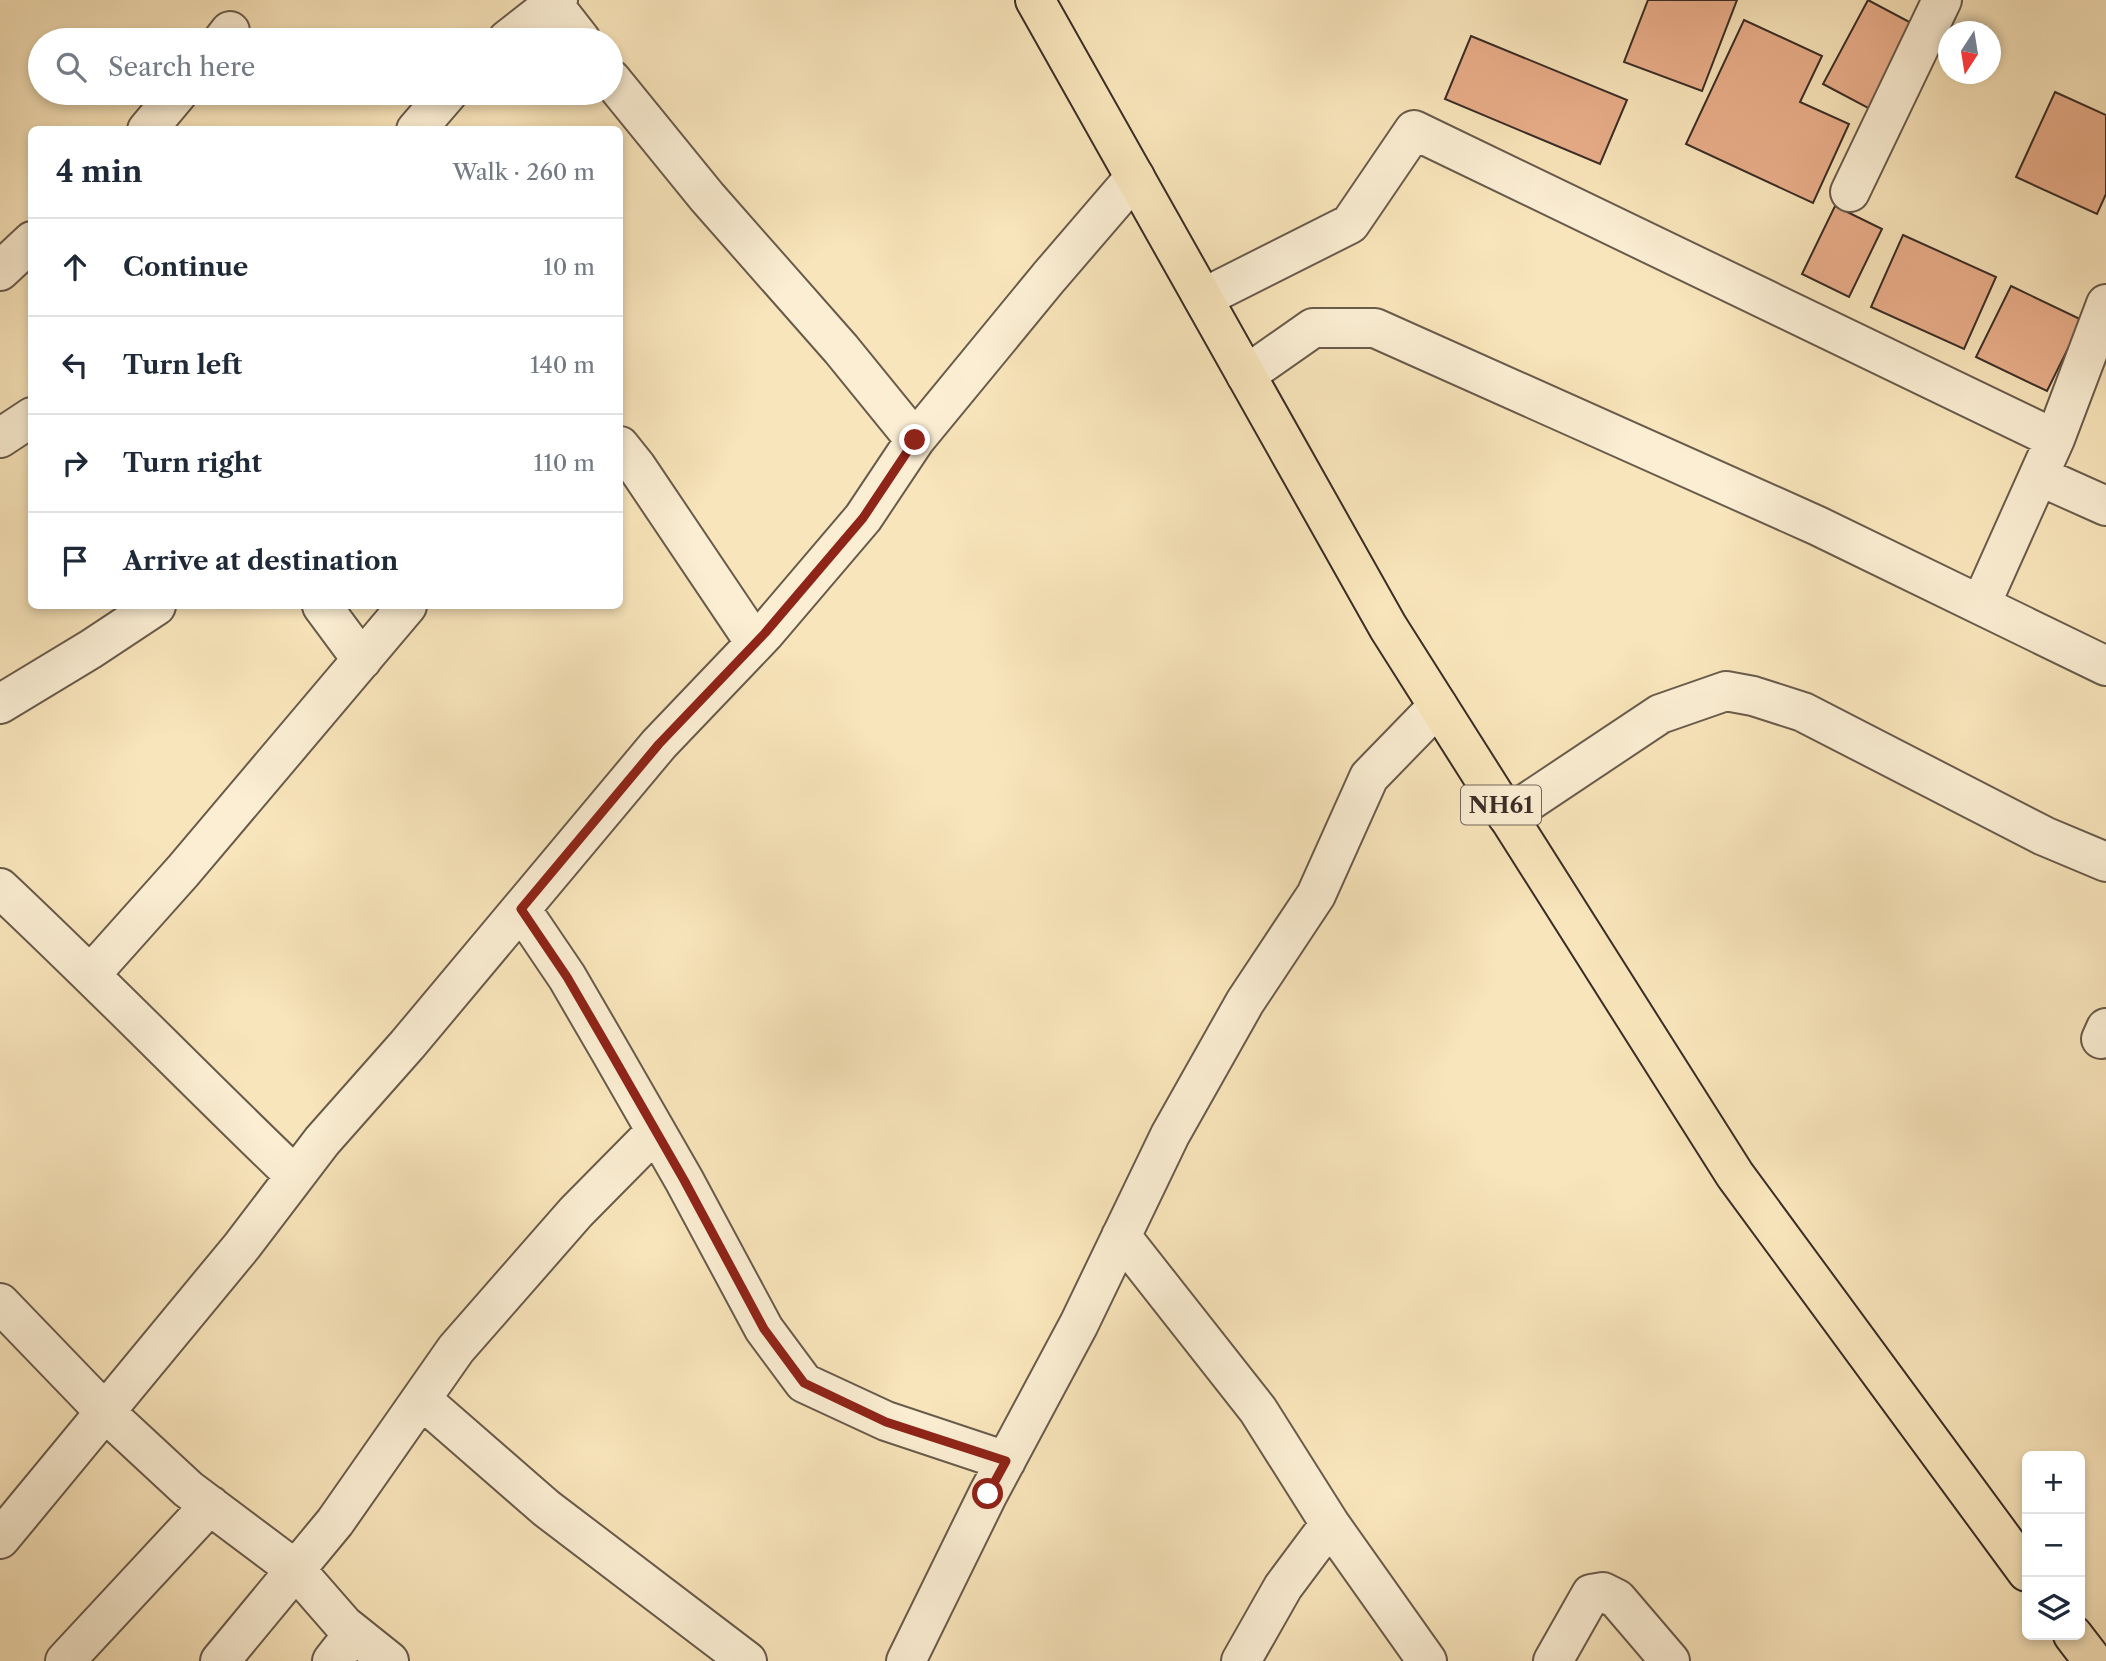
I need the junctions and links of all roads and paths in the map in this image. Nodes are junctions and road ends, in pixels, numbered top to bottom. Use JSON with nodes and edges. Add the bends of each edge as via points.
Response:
{"nodes":[{"id":1,"x":1035,"y":0,"type":"edge"},
{"id":2,"x":1942,"y":0,"type":"edge"},
{"id":3,"x":556,"y":2,"type":"edge"},
{"id":4,"x":523,"y":28,"type":"edge"},
{"id":5,"x":573,"y":28,"type":"edge"},
{"id":6,"x":623,"y":94,"type":"edge"},
{"id":7,"x":168,"y":105,"type":"edge"},
{"id":8,"x":438,"y":105,"type":"edge"},
{"id":9,"x":150,"y":126,"type":"edge"},
{"id":10,"x":419,"y":126,"type":"edge"},
{"id":11,"x":1135,"y":177,"type":"junction"},
{"id":12,"x":1850,"y":192,"type":"dead end"},
{"id":13,"x":28,"y":246,"type":"edge"},
{"id":14,"x":0,"y":271,"type":"edge"},
{"id":15,"x":1203,"y":298,"type":"junction"},
{"id":16,"x":2106,"y":304,"type":"edge"},
{"id":17,"x":2098,"y":353,"type":"edge"},
{"id":18,"x":1246,"y":375,"type":"junction"},
{"id":19,"x":28,"y":420,"type":"edge"},
{"id":20,"x":0,"y":438,"type":"edge"},
{"id":21,"x":2056,"y":439,"type":"junction"},
{"id":22,"x":915,"y":440,"type":"junction"},
{"id":23,"x":623,"y":450,"type":"edge"},
{"id":24,"x":2039,"y":476,"type":"junction"},
{"id":25,"x":2106,"y":506,"type":"edge"},
{"id":26,"x":1981,"y":604,"type":"junction"},
{"id":27,"x":151,"y":609,"type":"edge"},
{"id":28,"x":324,"y":609,"type":"edge"},
{"id":29,"x":404,"y":609,"type":"edge"},
{"id":30,"x":755,"y":643,"type":"junction"},
{"id":31,"x":362,"y":660,"type":"junction"},
{"id":32,"x":2106,"y":666,"type":"edge"},
{"id":33,"x":0,"y":704,"type":"edge"},
{"id":34,"x":1438,"y":706,"type":"junction"},
{"id":35,"x":1507,"y":816,"type":"junction"},
{"id":36,"x":2106,"y":862,"type":"edge"},
{"id":37,"x":0,"y":888,"type":"edge"},
{"id":38,"x":521,"y":909,"type":"junction"},
{"id":39,"x":91,"y":974,"type":"junction"},
{"id":40,"x":656,"y":1131,"type":"junction"},
{"id":41,"x":295,"y":1176,"type":"junction"},
{"id":42,"x":1121,"y":1236,"type":"junction"},
{"id":43,"x":0,"y":1303,"type":"edge"},
{"id":44,"x":421,"y":1399,"type":"junction"},
{"id":45,"x":104,"y":1412,"type":"junction"},
{"id":46,"x":1006,"y":1461,"type":"junction"},
{"id":47,"x":210,"y":1505,"type":"junction"},
{"id":48,"x":1331,"y":1524,"type":"junction"},
{"id":49,"x":0,"y":1539,"type":"edge"},
{"id":50,"x":2022,"y":1565,"type":"edge"},
{"id":51,"x":296,"y":1570,"type":"junction"},
{"id":52,"x":2077,"y":1640,"type":"edge"},
{"id":53,"x":343,"y":1647,"type":"edge"},
{"id":54,"x":910,"y":1659,"type":"edge"},
{"id":55,"x":65,"y":1661,"type":"edge"},
{"id":56,"x":220,"y":1661,"type":"edge"},
{"id":57,"x":389,"y":1661,"type":"edge"},
{"id":58,"x":747,"y":1661,"type":"edge"},
{"id":59,"x":1241,"y":1661,"type":"edge"},
{"id":60,"x":1427,"y":1661,"type":"edge"},
{"id":61,"x":1553,"y":1661,"type":"edge"},
{"id":62,"x":1670,"y":1661,"type":"edge"},
{"id":63,"x":2093,"y":1661,"type":"edge"}],
"edges":[{"from":1,"to":11,"type":"highway","number":"NH61"},
{"from":2,"to":12,"type":"street"},
{"from":3,"to":4,"type":"street"},
{"from":3,"to":5,"type":"street"},
{"from":6,"to":22,"type":"street"},
{"from":7,"to":9,"type":"street"},
{"from":8,"to":10,"type":"street"},
{"from":11,"to":15,"type":"highway","number":"NH61"},
{"from":11,"to":22,"type":"street"},
{"from":13,"to":14,"type":"street"},
{"from":15,"to":18,"type":"highway","number":"NH61"},
{"from":15,"to":21,"type":"street","via":[[1350,224],[1414,130]]},
{"from":16,"to":17,"type":"street"},
{"from":17,"to":21,"type":"street"},
{"from":18,"to":26,"type":"street","via":[[1313,328],[1375,328]]},
{"from":18,"to":34,"type":"highway","number":"NH61","via":[[1388,628]]},
{"from":19,"to":20,"type":"street"},
{"from":21,"to":24,"type":"street"},
{"from":22,"to":30,"type":"street","via":[[863,518]]},
{"from":23,"to":30,"type":"street"},
{"from":24,"to":25,"type":"street"},
{"from":24,"to":26,"type":"street"},
{"from":26,"to":32,"type":"street"},
{"from":27,"to":33,"type":"street"},
{"from":28,"to":31,"type":"street"},
{"from":29,"to":31,"type":"street"},
{"from":30,"to":38,"type":"street","via":[[659,744]]},
{"from":31,"to":39,"type":"street"},
{"from":34,"to":35,"type":"highway","number":"NH61"},
{"from":34,"to":42,"type":"street","via":[[1368,777],[1316,895],[1245,1002],[1170,1135]]},
{"from":35,"to":36,"type":"street","via":[[1660,714],[1726,691],[1802,712],[2043,836]]},
{"from":35,"to":50,"type":"highway","number":"NH61","via":[[1735,1175]]},
{"from":37,"to":39,"type":"street"},
{"from":38,"to":40,"type":"street","via":[[567,977]]},
{"from":38,"to":41,"type":"street"},
{"from":39,"to":41,"type":"street"},
{"from":40,"to":44,"type":"street","via":[[576,1212],[456,1349]]},
{"from":40,"to":46,"type":"street","via":[[764,1329],[804,1383],[886,1422]]},
{"from":41,"to":45,"type":"street"},
{"from":42,"to":46,"type":"street"},
{"from":42,"to":48,"type":"street","via":[[1258,1410]]},
{"from":43,"to":45,"type":"street"},
{"from":44,"to":51,"type":"street"},
{"from":44,"to":58,"type":"street","via":[[546,1508]]},
{"from":45,"to":47,"type":"street"},
{"from":45,"to":49,"type":"street"},
{"from":46,"to":54,"type":"street"},
{"from":47,"to":51,"type":"street"},
{"from":47,"to":55,"type":"street"},
{"from":48,"to":59,"type":"street","via":[[1283,1587]]},
{"from":48,"to":60,"type":"street"},
{"from":51,"to":53,"type":"street","via":[[344,1625]]},
{"from":51,"to":56,"type":"street"},
{"from":52,"to":63,"type":"highway"},
{"from":53,"to":57,"type":"street"},
{"from":61,"to":62,"type":"street","via":[[1591,1594],[1603,1592],[1617,1599]]}]}
